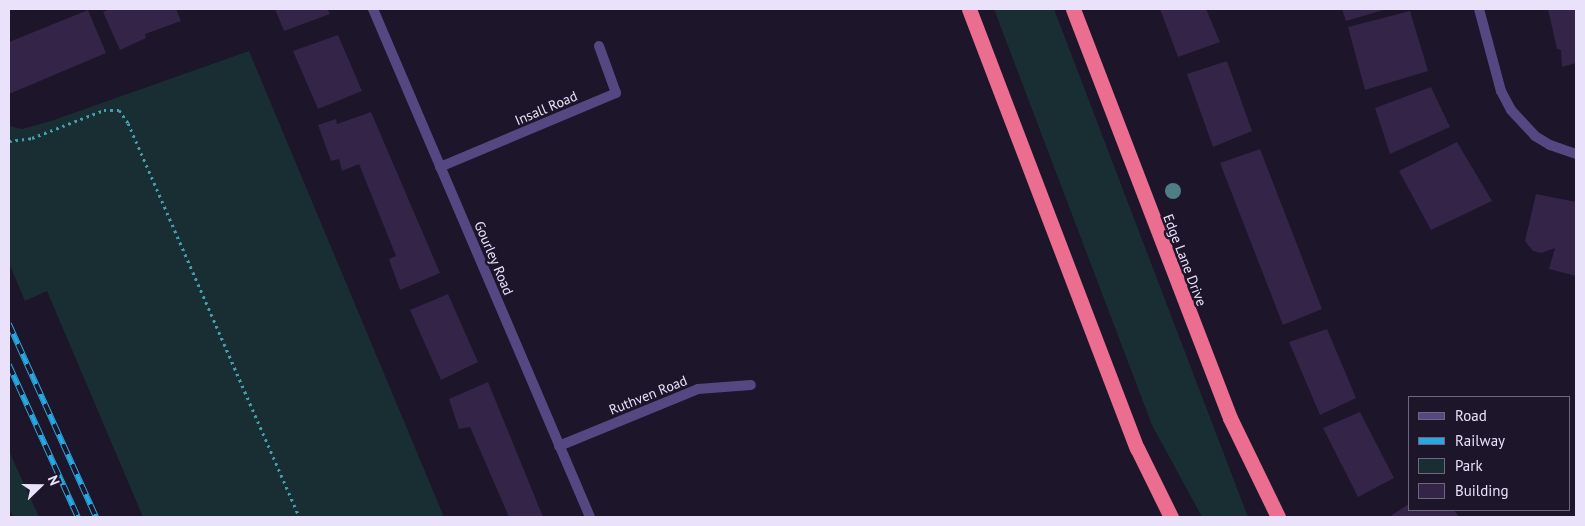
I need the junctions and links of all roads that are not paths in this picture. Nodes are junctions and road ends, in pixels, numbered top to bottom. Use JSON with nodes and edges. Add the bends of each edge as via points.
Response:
{"nodes":[{"id":1,"x":374,"y":9,"type":"edge"},
{"id":2,"x":970,"y":9,"type":"edge"},
{"id":3,"x":1073,"y":9,"type":"edge"},
{"id":4,"x":1479,"y":9,"type":"edge"},
{"id":5,"x":599,"y":46,"type":"dead end"},
{"id":6,"x":1576,"y":154,"type":"edge"},
{"id":7,"x":440,"y":167,"type":"junction"},
{"id":8,"x":751,"y":385,"type":"dead end"},
{"id":9,"x":559,"y":446,"type":"junction"},
{"id":10,"x":590,"y":517,"type":"edge"},
{"id":11,"x":1171,"y":517,"type":"edge"},
{"id":12,"x":1278,"y":517,"type":"edge"}],
"edges":[{"from":1,"to":7,"type":"street","name":"Gourley Road"},
{"from":2,"to":11,"type":"highway","via":[[1136,448]]},
{"from":3,"to":12,"type":"highway","name":"Edge Lane Drive","via":[[1230,418]]},
{"from":4,"to":6,"type":"street","via":[[1501,91],[1511,110],[1535,136],[1550,146]]},
{"from":5,"to":7,"type":"street","name":"Insall Road","via":[[616,93]]},
{"from":7,"to":9,"type":"street","name":"Gourley Road"},
{"from":8,"to":9,"type":"street","name":"Ruthven Road","via":[[698,390]]},
{"from":9,"to":10,"type":"street","name":"Gourley Road"}]}
